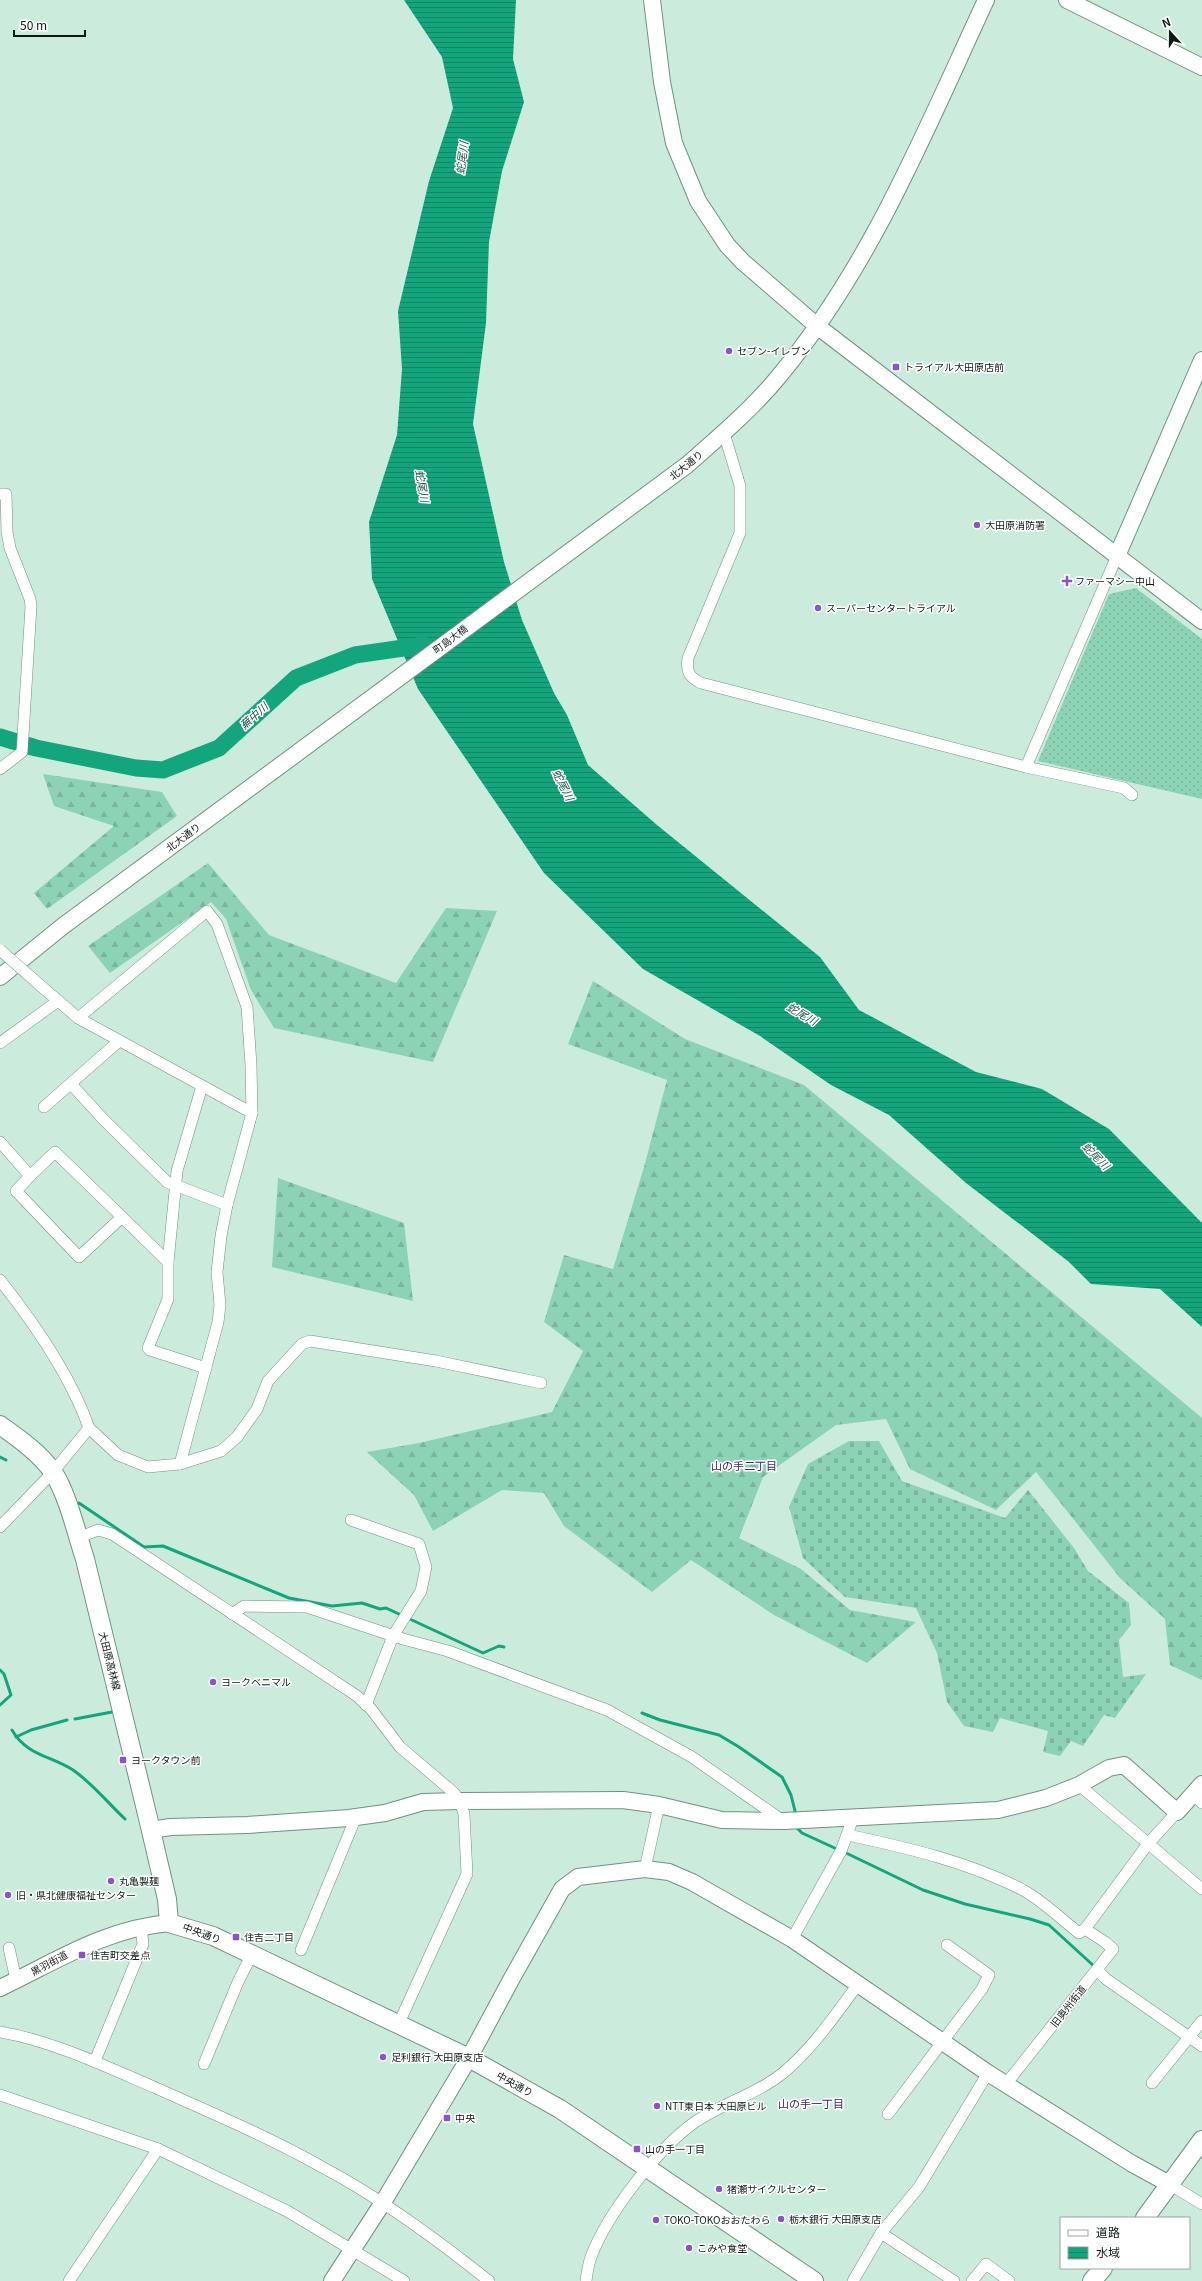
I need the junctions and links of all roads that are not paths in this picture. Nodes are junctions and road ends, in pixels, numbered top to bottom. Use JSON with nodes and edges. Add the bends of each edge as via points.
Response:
{"nodes":[{"id":1,"x":652,"y":0,"type":"edge"},
{"id":2,"x":986,"y":0,"type":"edge"},
{"id":3,"x":1067,"y":0,"type":"edge"},
{"id":4,"x":1202,"y":67,"type":"edge"},
{"id":5,"x":817,"y":326,"type":"junction"},
{"id":6,"x":1202,"y":360,"type":"edge"},
{"id":7,"x":724,"y":433,"type":"junction"},
{"id":8,"x":0,"y":494,"type":"edge"},
{"id":9,"x":1117,"y":556,"type":"junction"},
{"id":10,"x":532,"y":578,"type":"joint"},
{"id":11,"x":1202,"y":621,"type":"edge"},
{"id":12,"x":368,"y":700,"type":"joint"},
{"id":13,"x":1026,"y":767,"type":"junction"},
{"id":14,"x":0,"y":769,"type":"edge"},
{"id":15,"x":1132,"y":795,"type":"dead end"},
{"id":16,"x":0,"y":950,"type":"edge"},
{"id":17,"x":0,"y":977,"type":"edge"},
{"id":18,"x":58,"y":1001,"type":"junction"},
{"id":19,"x":78,"y":1018,"type":"junction"},
{"id":20,"x":119,"y":1041,"type":"junction"},
{"id":21,"x":0,"y":1043,"type":"edge"},
{"id":22,"x":71,"y":1084,"type":"junction"},
{"id":23,"x":202,"y":1086,"type":"junction"},
{"id":24,"x":44,"y":1107,"type":"dead end"},
{"id":25,"x":252,"y":1113,"type":"junction"},
{"id":26,"x":0,"y":1142,"type":"edge"},
{"id":27,"x":30,"y":1176,"type":"junction"},
{"id":28,"x":175,"y":1186,"type":"junction"},
{"id":29,"x":227,"y":1205,"type":"junction"},
{"id":30,"x":122,"y":1218,"type":"junction"},
{"id":31,"x":168,"y":1262,"type":"junction"},
{"id":32,"x":0,"y":1280,"type":"edge"},
{"id":33,"x":206,"y":1368,"type":"junction"},
{"id":34,"x":541,"y":1383,"type":"dead end"},
{"id":35,"x":0,"y":1425,"type":"edge"},
{"id":36,"x":89,"y":1428,"type":"junction"},
{"id":37,"x":180,"y":1464,"type":"junction"},
{"id":38,"x":53,"y":1472,"type":"junction"},
{"id":39,"x":351,"y":1520,"type":"dead end"},
{"id":40,"x":0,"y":1526,"type":"edge"},
{"id":41,"x":78,"y":1538,"type":"junction"},
{"id":42,"x":232,"y":1614,"type":"junction"},
{"id":43,"x":394,"y":1636,"type":"junction"},
{"id":44,"x":366,"y":1705,"type":"junction"},
{"id":45,"x":1079,"y":1785,"type":"junction"},
{"id":46,"x":1199,"y":1794,"type":"edge"},
{"id":47,"x":460,"y":1801,"type":"junction"},
{"id":48,"x":659,"y":1805,"type":"junction"},
{"id":49,"x":1177,"y":1812,"type":"junction"},
{"id":50,"x":356,"y":1817,"type":"junction"},
{"id":51,"x":853,"y":1818,"type":"junction"},
{"id":52,"x":784,"y":1821,"type":"junction"},
{"id":53,"x":151,"y":1830,"type":"junction"},
{"id":54,"x":848,"y":1835,"type":"junction"},
{"id":55,"x":1148,"y":1845,"type":"junction"},
{"id":56,"x":645,"y":1869,"type":"junction"},
{"id":57,"x":1202,"y":1889,"type":"edge"},
{"id":58,"x":169,"y":1923,"type":"junction"},
{"id":59,"x":141,"y":1927,"type":"junction"},
{"id":60,"x":1085,"y":1929,"type":"junction"},
{"id":61,"x":792,"y":1939,"type":"junction"},
{"id":62,"x":947,"y":1945,"type":"dead end"},
{"id":63,"x":9,"y":1948,"type":"dead end"},
{"id":64,"x":301,"y":1950,"type":"dead end"},
{"id":65,"x":252,"y":1954,"type":"junction"},
{"id":66,"x":1097,"y":1970,"type":"junction"},
{"id":67,"x":16,"y":1980,"type":"junction"},
{"id":68,"x":859,"y":1983,"type":"junction"},
{"id":69,"x":0,"y":1988,"type":"edge"},
{"id":70,"x":1202,"y":2021,"type":"edge"},
{"id":71,"x":399,"y":2023,"type":"junction"},
{"id":72,"x":0,"y":2032,"type":"edge"},
{"id":73,"x":1189,"y":2037,"type":"junction"},
{"id":74,"x":943,"y":2041,"type":"junction"},
{"id":75,"x":1202,"y":2046,"type":"edge"},
{"id":76,"x":469,"y":2058,"type":"junction"},
{"id":77,"x":95,"y":2061,"type":"junction"},
{"id":78,"x":204,"y":2064,"type":"dead end"},
{"id":79,"x":988,"y":2073,"type":"junction"},
{"id":80,"x":1152,"y":2083,"type":"dead end"},
{"id":81,"x":1006,"y":2084,"type":"junction"},
{"id":82,"x":0,"y":2095,"type":"edge"},
{"id":83,"x":888,"y":2114,"type":"dead end"},
{"id":84,"x":1202,"y":2140,"type":"edge"},
{"id":85,"x":158,"y":2149,"type":"junction"},
{"id":86,"x":647,"y":2169,"type":"junction"},
{"id":87,"x":1171,"y":2185,"type":"junction"},
{"id":88,"x":382,"y":2204,"type":"junction"},
{"id":89,"x":1202,"y":2204,"type":"edge"},
{"id":90,"x":1147,"y":2217,"type":"edge"},
{"id":91,"x":881,"y":2233,"type":"junction"},
{"id":92,"x":353,"y":2250,"type":"junction"},
{"id":93,"x":1102,"y":2269,"type":"edge"},
{"id":94,"x":69,"y":2281,"type":"edge"},
{"id":95,"x":332,"y":2281,"type":"edge"},
{"id":96,"x":404,"y":2281,"type":"edge"},
{"id":97,"x":489,"y":2281,"type":"edge"},
{"id":98,"x":586,"y":2281,"type":"edge"},
{"id":99,"x":814,"y":2281,"type":"edge"},
{"id":100,"x":853,"y":2281,"type":"edge"},
{"id":101,"x":954,"y":2281,"type":"edge"},
{"id":102,"x":972,"y":2281,"type":"edge"},
{"id":103,"x":1009,"y":2281,"type":"edge"},
{"id":104,"x":1092,"y":2281,"type":"edge"}],
"edges":[{"from":1,"to":5,"type":"street","via":[[662,82],[674,143],[698,201],[719,234],[742,262]]},
{"from":2,"to":5,"type":"street","name":"北大通り","via":[[933,117],[870,243]]},
{"from":3,"to":4,"type":"street"},
{"from":5,"to":7,"type":"street","name":"北大通り","via":[[780,376]]},
{"from":5,"to":9,"type":"street"},
{"from":6,"to":9,"type":"street"},
{"from":7,"to":10,"type":"street","name":"北大通り","via":[[687,465]]},
{"from":7,"to":13,"type":"street","via":[[740,486],[740,533],[688,658],[687,669],[691,678],[716,687]]},
{"from":8,"to":14,"type":"street","via":[[6,494],[10,548],[30,599],[22,752]]},
{"from":9,"to":11,"type":"street"},
{"from":9,"to":13,"type":"street"},
{"from":10,"to":12,"type":"street","name":"町島大橋"},
{"from":12,"to":17,"type":"street","name":"北大通り","via":[[63,926]]},
{"from":13,"to":15,"type":"street","via":[[1124,788]]},
{"from":16,"to":18,"type":"street","bridge":true},
{"from":18,"to":19,"type":"street"},
{"from":18,"to":21,"type":"street"},
{"from":19,"to":20,"type":"street"},
{"from":19,"to":25,"type":"street","via":[[207,911],[217,924],[247,1006]]},
{"from":20,"to":22,"type":"street"},
{"from":20,"to":23,"type":"street"},
{"from":22,"to":24,"type":"street"},
{"from":22,"to":28,"type":"street","via":[[167,1182]]},
{"from":23,"to":25,"type":"street"},
{"from":23,"to":28,"type":"street"},
{"from":25,"to":29,"type":"street"},
{"from":26,"to":27,"type":"street"},
{"from":27,"to":30,"type":"street","via":[[55,1152]]},
{"from":27,"to":30,"type":"street","via":[[16,1191],[78,1257]]},
{"from":28,"to":29,"type":"street"},
{"from":28,"to":31,"type":"street"},
{"from":29,"to":33,"type":"street","via":[[217,1272],[220,1306],[218,1322]]},
{"from":30,"to":31,"type":"street"},
{"from":31,"to":33,"type":"street","via":[[168,1299],[148,1348]]},
{"from":32,"to":36,"type":"street","via":[[80,1400]]},
{"from":33,"to":37,"type":"street"},
{"from":34,"to":37,"type":"street","via":[[436,1361],[310,1341],[302,1344],[268,1381],[258,1409],[237,1437],[221,1451]]},
{"from":35,"to":38,"type":"main road","name":"大田原高林線","via":[[25,1444]]},
{"from":36,"to":37,"type":"street","via":[[118,1455],[148,1466]]},
{"from":36,"to":38,"type":"street"},
{"from":38,"to":40,"type":"street"},
{"from":38,"to":41,"type":"main road","name":"大田原高林線"},
{"from":39,"to":43,"type":"street","via":[[419,1544],[426,1567],[421,1591]]},
{"from":41,"to":42,"type":"street","via":[[98,1530],[112,1534]]},
{"from":41,"to":53,"type":"main road","name":"大田原高林線"},
{"from":42,"to":43,"type":"street","via":[[244,1606],[307,1607]]},
{"from":42,"to":44,"type":"street","via":[[357,1696]]},
{"from":43,"to":44,"type":"street"},
{"from":43,"to":52,"type":"street","via":[[448,1651],[607,1710],[692,1756]]},
{"from":44,"to":47,"type":"street","via":[[400,1747],[453,1792]]},
{"from":45,"to":49,"type":"street","via":[[1109,1768],[1124,1765]]},
{"from":45,"to":51,"type":"street","via":[[1046,1798],[998,1810]]},
{"from":45,"to":55,"type":"street"},
{"from":46,"to":49,"type":"street"},
{"from":47,"to":48,"type":"street","via":[[623,1800]]},
{"from":47,"to":50,"type":"street","via":[[423,1802],[385,1813]]},
{"from":47,"to":71,"type":"street","via":[[464,1814],[467,1874]]},
{"from":48,"to":52,"type":"street","via":[[722,1820]]},
{"from":48,"to":56,"type":"street"},
{"from":49,"to":55,"type":"street"},
{"from":50,"to":53,"type":"street"},
{"from":50,"to":64,"type":"street"},
{"from":51,"to":52,"type":"street"},
{"from":51,"to":54,"type":"street"},
{"from":53,"to":58,"type":"main road","name":"大田原高林線","via":[[167,1902]]},
{"from":54,"to":60,"type":"street","via":[[902,1846],[970,1867],[1024,1891],[1079,1933]]},
{"from":54,"to":61,"type":"street"},
{"from":55,"to":57,"type":"street"},
{"from":55,"to":60,"type":"street"},
{"from":56,"to":61,"type":"street","via":[[669,1872],[692,1882]]},
{"from":56,"to":76,"type":"street","via":[[578,1877],[562,1889]]},
{"from":58,"to":59,"type":"street","name":"黒羽街道"},
{"from":58,"to":65,"type":"main road","name":"中央通り","via":[[213,1936]]},
{"from":59,"to":67,"type":"street","name":"黒羽街道","via":[[111,1934],[86,1944]]},
{"from":59,"to":77,"type":"street","via":[[143,1944]]},
{"from":60,"to":66,"type":"street","name":"旧奥州街道","via":[[1113,1949]]},
{"from":61,"to":68,"type":"street"},
{"from":62,"to":74,"type":"street","via":[[989,1975],[982,1989]]},
{"from":63,"to":67,"type":"street"},
{"from":65,"to":71,"type":"main road","name":"中央通り"},
{"from":65,"to":78,"type":"street"},
{"from":66,"to":73,"type":"street"},
{"from":66,"to":81,"type":"street","name":"旧奥州街道"},
{"from":67,"to":69,"type":"street","name":"黒羽街道"},
{"from":68,"to":74,"type":"street"},
{"from":68,"to":86,"type":"street","via":[[801,2056],[782,2073],[696,2121],[679,2134]]},
{"from":70,"to":73,"type":"street"},
{"from":71,"to":76,"type":"main road","name":"中央通り"},
{"from":72,"to":77,"type":"street","via":[[14,2034]]},
{"from":73,"to":75,"type":"street"},
{"from":73,"to":80,"type":"street"},
{"from":74,"to":79,"type":"street"},
{"from":74,"to":83,"type":"street"},
{"from":76,"to":86,"type":"main road","name":"中央通り","via":[[560,2109]]},
{"from":76,"to":88,"type":"street"},
{"from":77,"to":88,"type":"street","via":[[204,2109],[323,2167]]},
{"from":79,"to":81,"type":"street"},
{"from":79,"to":91,"type":"street","via":[[919,2188]]},
{"from":81,"to":87,"type":"street","via":[[1131,2163]]},
{"from":82,"to":85,"type":"street"},
{"from":84,"to":87,"type":"main road"},
{"from":85,"to":92,"type":"street","via":[[288,2211]]},
{"from":85,"to":94,"type":"street"},
{"from":86,"to":98,"type":"street","via":[[607,2226],[591,2258]]},
{"from":86,"to":99,"type":"main road","name":"中央通り"},
{"from":87,"to":89,"type":"street"},
{"from":87,"to":90,"type":"main road"},
{"from":88,"to":92,"type":"street"},
{"from":88,"to":97,"type":"street"},
{"from":91,"to":100,"type":"street"},
{"from":91,"to":101,"type":"street"},
{"from":92,"to":95,"type":"street"},
{"from":92,"to":96,"type":"street"},
{"from":93,"to":104,"type":"main road"},
{"from":102,"to":103,"type":"street","via":[[986,2264]]}]}
